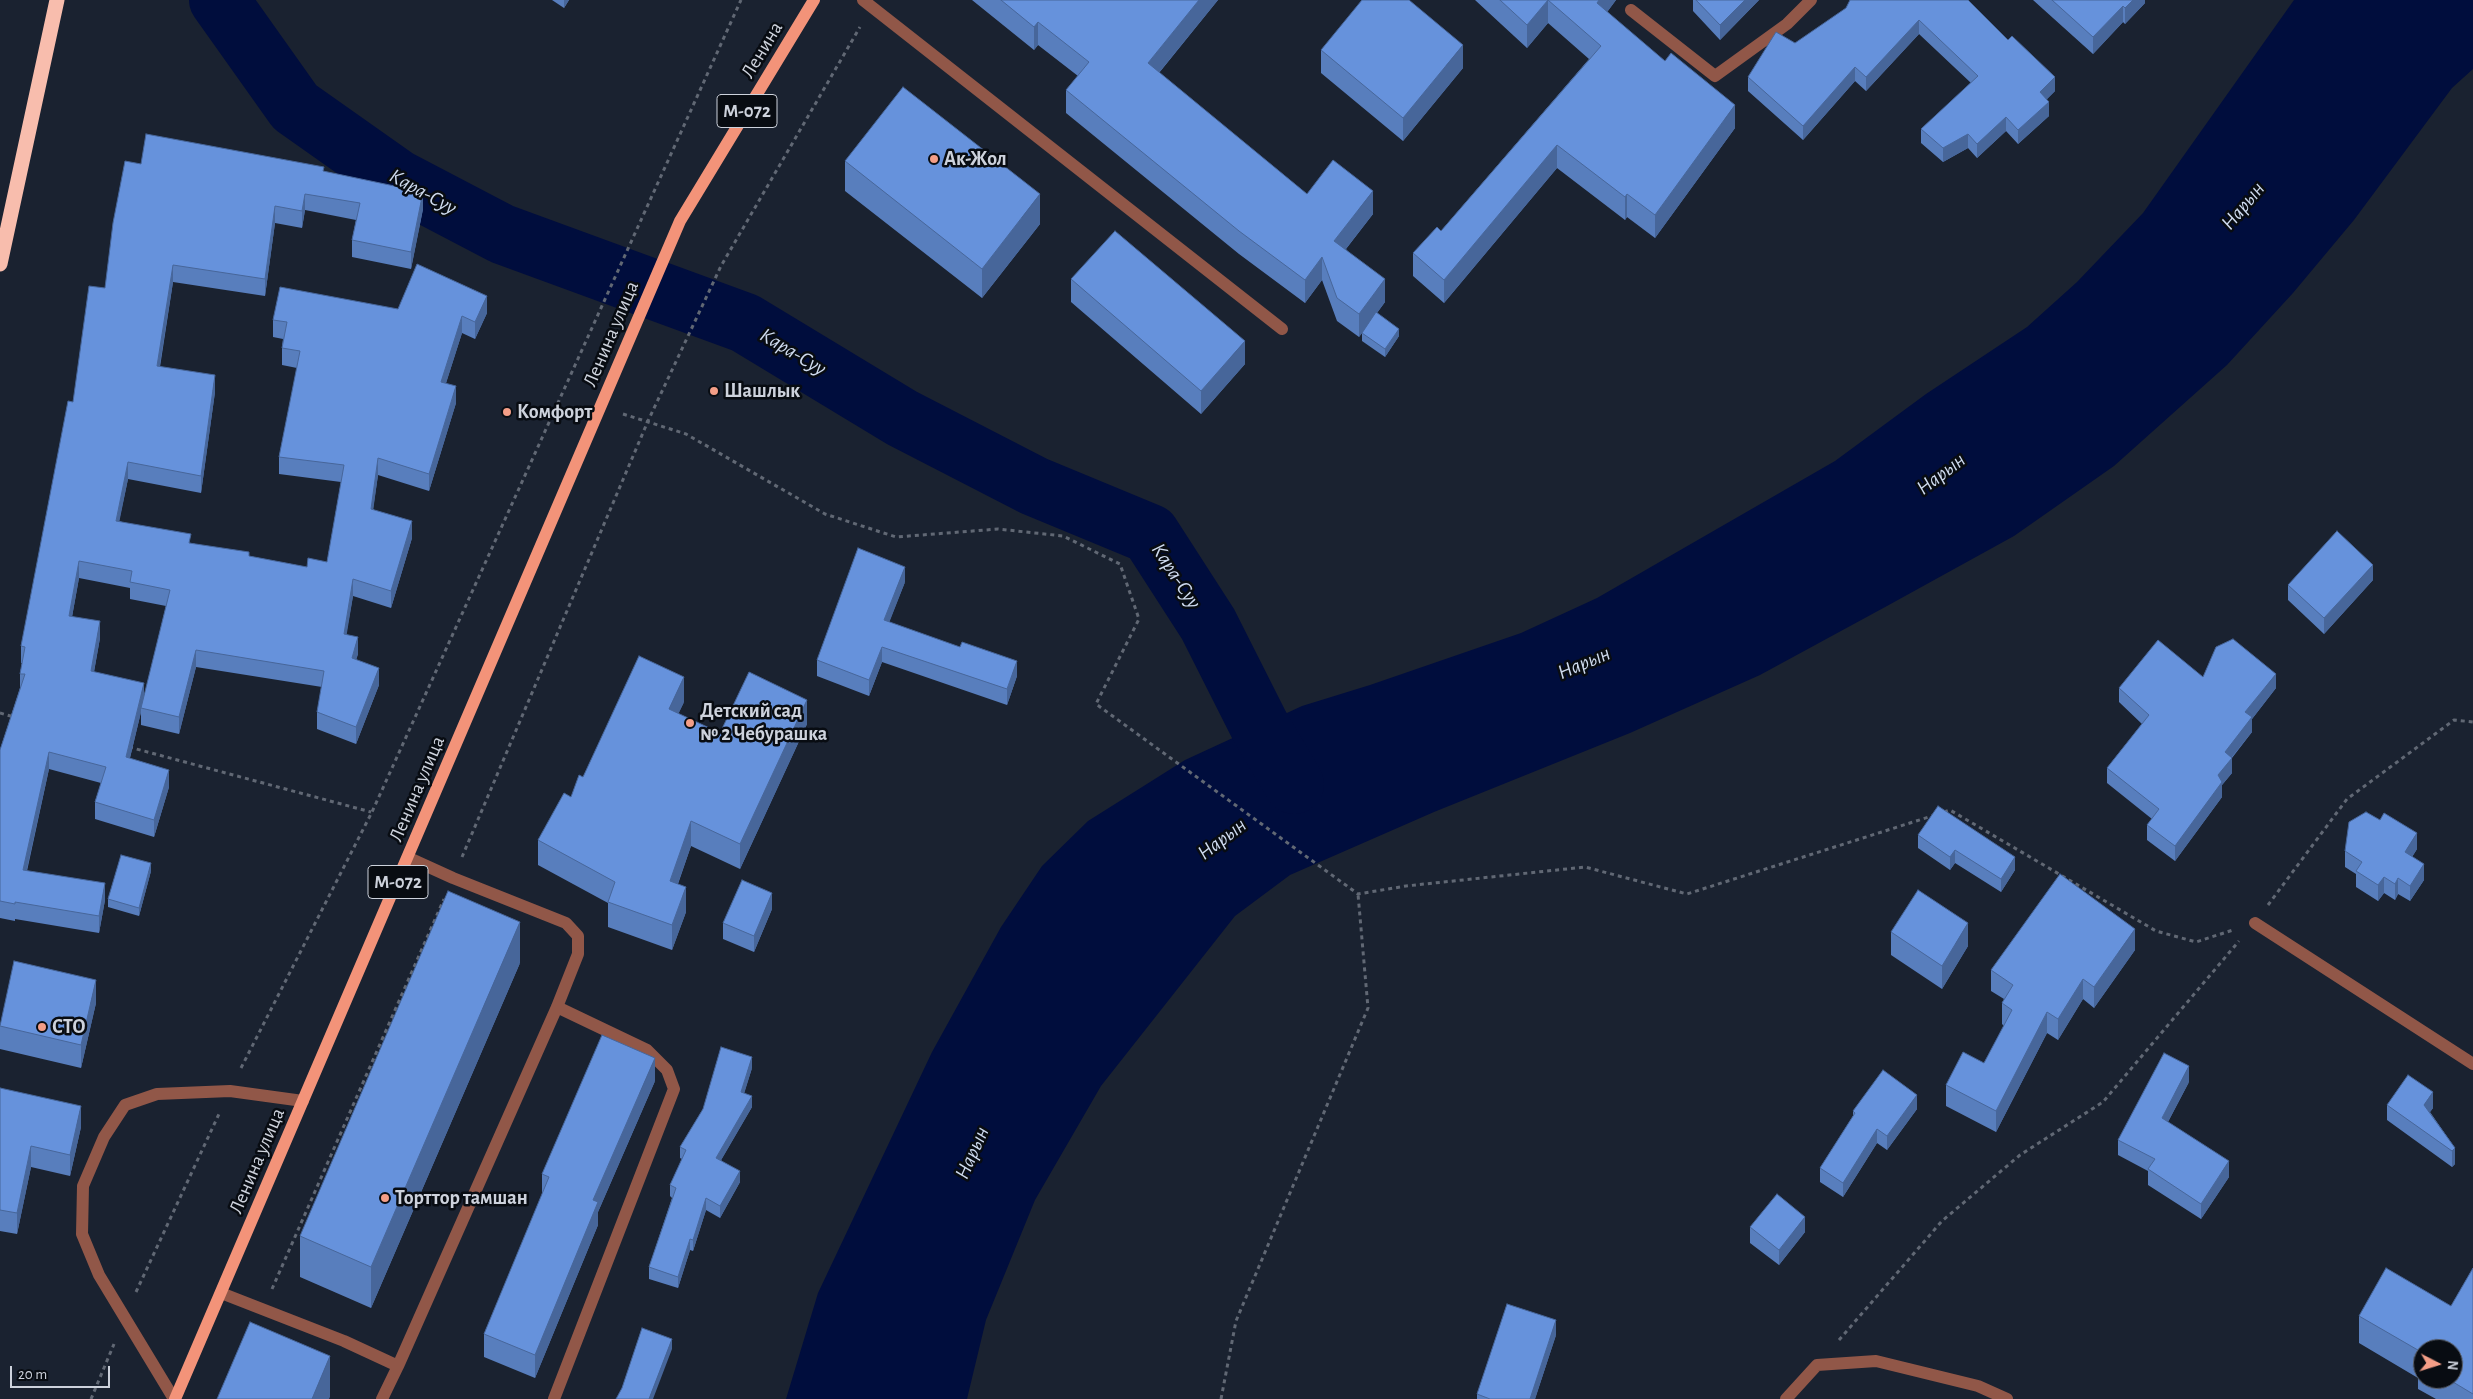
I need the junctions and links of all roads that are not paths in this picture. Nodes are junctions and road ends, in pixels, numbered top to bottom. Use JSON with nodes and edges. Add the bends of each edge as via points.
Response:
{"nodes":[{"id":1,"x":57,"y":0,"type":"edge"},
{"id":2,"x":814,"y":0,"type":"edge"},
{"id":3,"x":1811,"y":0,"type":"edge"},
{"id":4,"x":868,"y":3,"type":"edge"},
{"id":5,"x":1631,"y":10,"type":"dead end"},
{"id":6,"x":680,"y":221,"type":"joint"},
{"id":7,"x":0,"y":264,"type":"edge"},
{"id":8,"x":1282,"y":329,"type":"dead end"},
{"id":9,"x":408,"y":858,"type":"junction"},
{"id":10,"x":2255,"y":923,"type":"road end"},
{"id":11,"x":557,"y":1007,"type":"junction"},
{"id":12,"x":2473,"y":1064,"type":"edge"},
{"id":13,"x":303,"y":1101,"type":"junction"},
{"id":14,"x":220,"y":1294,"type":"junction"},
{"id":15,"x":398,"y":1366,"type":"junction"},
{"id":16,"x":175,"y":1399,"type":"edge"},
{"id":17,"x":382,"y":1399,"type":"edge"},
{"id":18,"x":554,"y":1399,"type":"edge"},
{"id":19,"x":1786,"y":1399,"type":"edge"},
{"id":20,"x":2007,"y":1399,"type":"edge"}],
"edges":[{"from":1,"to":7,"type":"highway"},
{"from":2,"to":6,"type":"main road","name":"Ленина","number":"М-072"},
{"from":3,"to":5,"type":"street","via":[[1787,24],[1715,76]]},
{"from":4,"to":8,"type":"street"},
{"from":6,"to":9,"type":"main road","name":"Ленина улица","number":"М-072"},
{"from":9,"to":11,"type":"street","via":[[566,923],[578,936],[578,954]]},
{"from":9,"to":13,"type":"main road","name":"Ленина улица","number":"М-072"},
{"from":10,"to":12,"type":"street"},
{"from":11,"to":15,"type":"street"},
{"from":11,"to":18,"type":"street","via":[[647,1050],[667,1070],[674,1089]]},
{"from":13,"to":14,"type":"main road","name":"Ленина улица","number":"М-072"},
{"from":13,"to":16,"type":"street","via":[[230,1091],[157,1094],[125,1104],[104,1137],[84,1186],[82,1234],[99,1275]]},
{"from":14,"to":15,"type":"street","via":[[344,1341]]},
{"from":14,"to":16,"type":"main road","name":"Ленина улица","number":"М-072"},
{"from":15,"to":17,"type":"street"},
{"from":19,"to":20,"type":"street","via":[[1817,1365],[1876,1361],[1978,1386]]}]}
